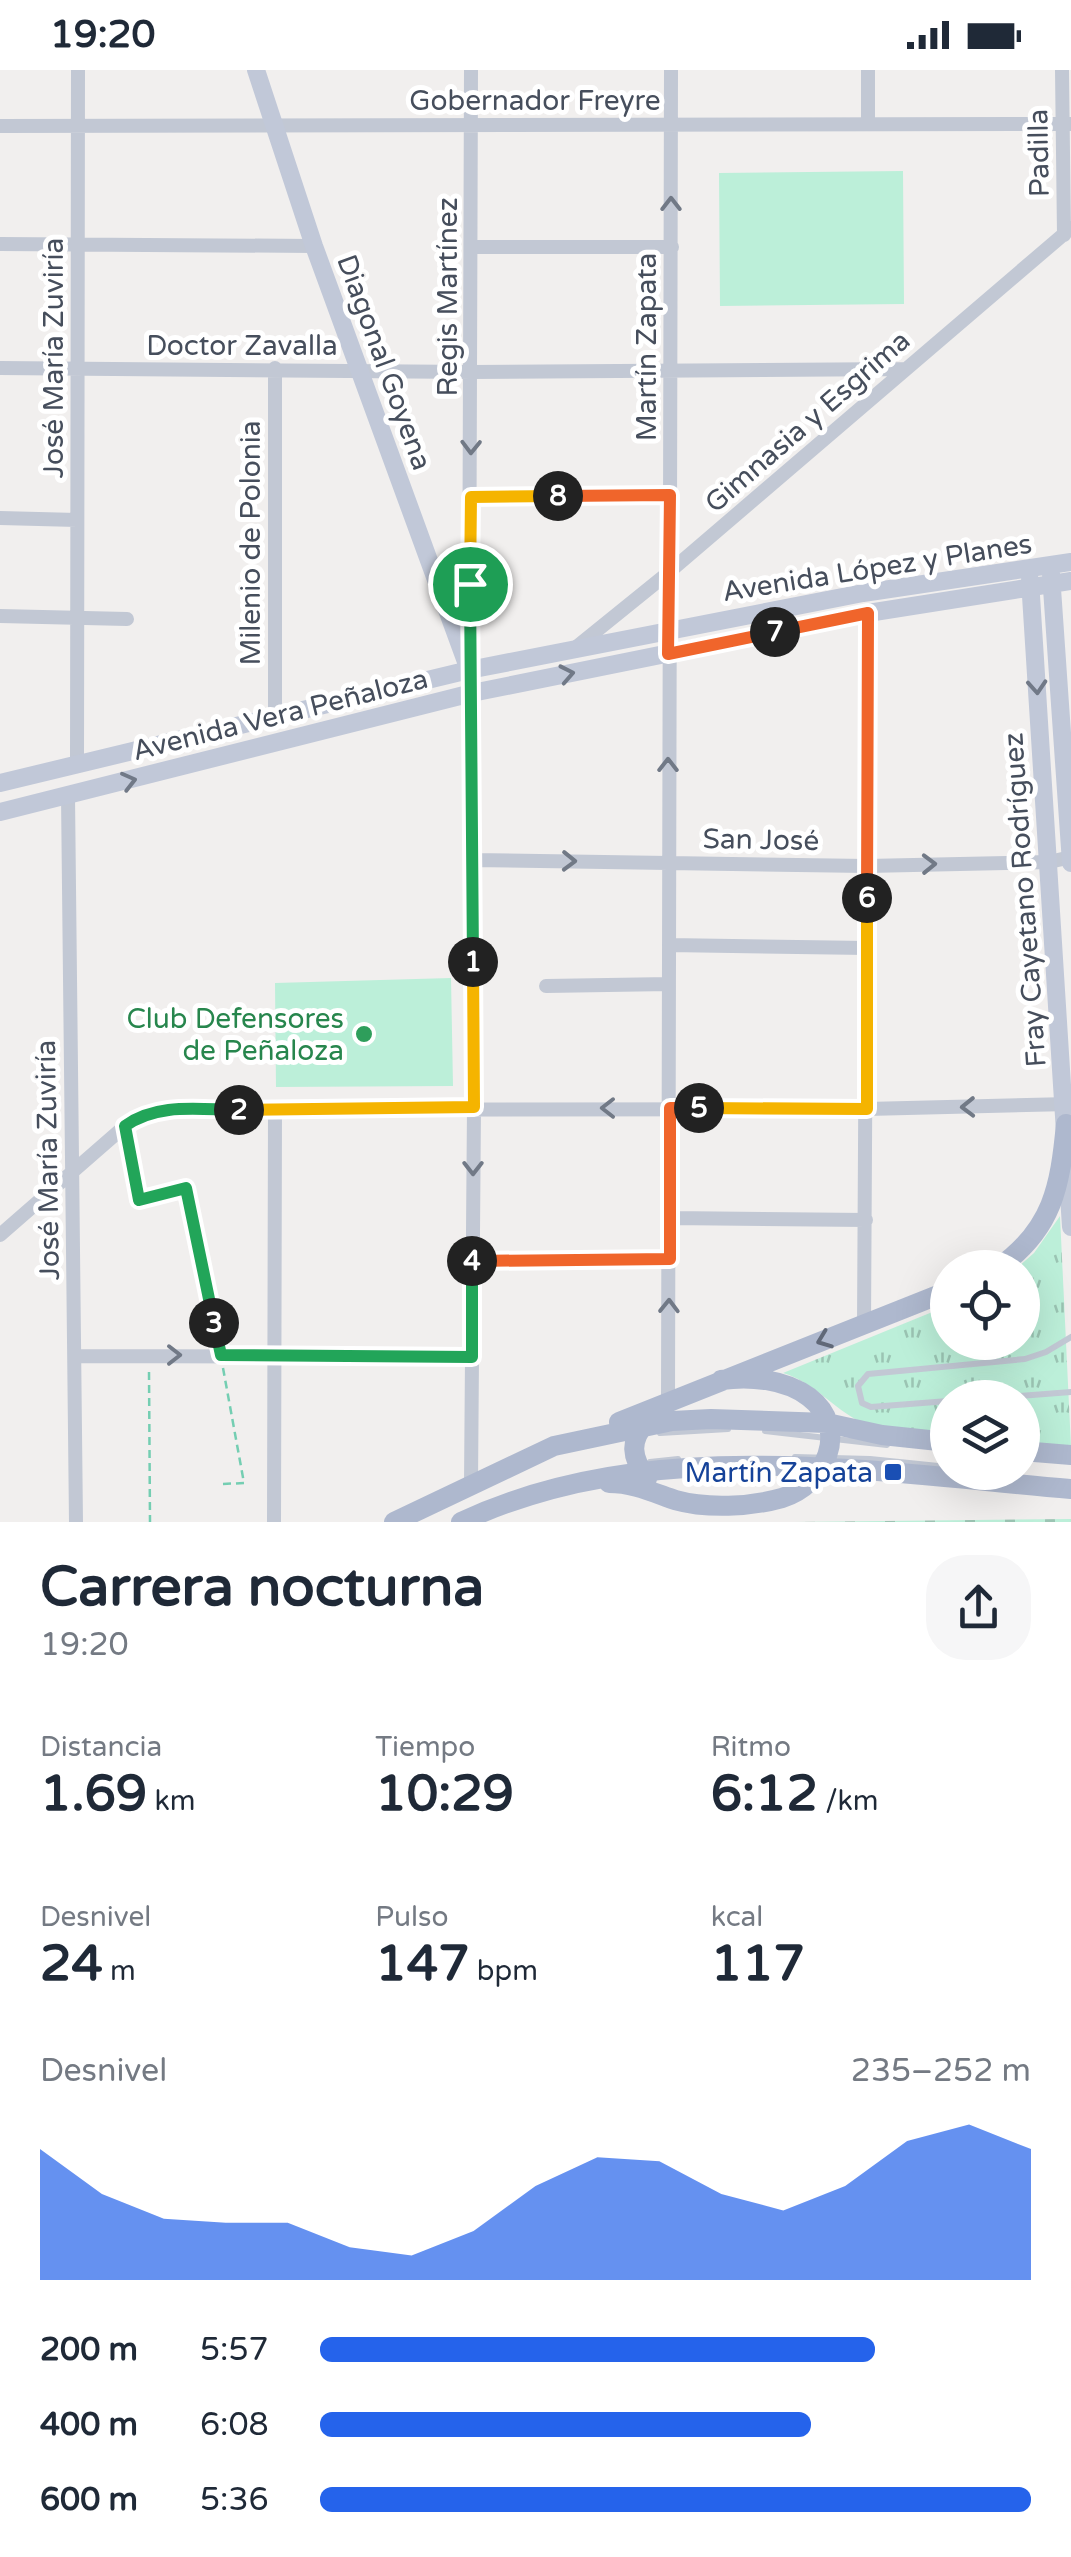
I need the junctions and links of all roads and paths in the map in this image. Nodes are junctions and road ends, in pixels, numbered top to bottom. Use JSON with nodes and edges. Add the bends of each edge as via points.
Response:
{"nodes":[{"id":1,"x":78,"y":70,"type":"edge"},
{"id":2,"x":256,"y":70,"type":"edge"},
{"id":3,"x":471,"y":70,"type":"edge"},
{"id":4,"x":671,"y":70,"type":"edge"},
{"id":5,"x":868,"y":70,"type":"edge"},
{"id":6,"x":1062,"y":70,"type":"edge"},
{"id":7,"x":868,"y":123,"type":"junction"},
{"id":8,"x":79,"y":124,"type":"junction"},
{"id":9,"x":273,"y":124,"type":"junction"},
{"id":10,"x":671,"y":124,"type":"junction"},
{"id":11,"x":1067,"y":124,"type":"edge"},
{"id":12,"x":0,"y":126,"type":"edge"},
{"id":13,"x":472,"y":127,"type":"junction"},
{"id":14,"x":1068,"y":232,"type":"edge"},
{"id":15,"x":0,"y":244,"type":"edge"},
{"id":16,"x":78,"y":244,"type":"junction"},
{"id":17,"x":314,"y":246,"type":"junction"},
{"id":18,"x":472,"y":248,"type":"junction"},
{"id":19,"x":672,"y":248,"type":"junction"},
{"id":20,"x":0,"y":368,"type":"edge"},
{"id":21,"x":275,"y":368,"type":"junction"},
{"id":22,"x":359,"y":370,"type":"junction"},
{"id":23,"x":904,"y":370,"type":"junction"},
{"id":24,"x":76,"y":371,"type":"junction"},
{"id":25,"x":472,"y":372,"type":"junction"},
{"id":26,"x":671,"y":372,"type":"junction"},
{"id":27,"x":670,"y":495,"type":"junction"},
{"id":28,"x":471,"y":497,"type":"junction"},
{"id":29,"x":0,"y":518,"type":"edge"},
{"id":30,"x":77,"y":520,"type":"junction"},
{"id":31,"x":1071,"y":562,"type":"edge"},
{"id":32,"x":1029,"y":570,"type":"junction"},
{"id":33,"x":668,"y":573,"type":"junction"},
{"id":34,"x":1051,"y":576,"type":"junction"},
{"id":35,"x":1071,"y":581,"type":"edge"},
{"id":36,"x":1030,"y":590,"type":"junction"},
{"id":37,"x":868,"y":613,"type":"junction"},
{"id":38,"x":0,"y":616,"type":"edge"},
{"id":39,"x":74,"y":616,"type":"junction"},
{"id":40,"x":127,"y":619,"type":"dead end"},
{"id":41,"x":668,"y":631,"type":"junction"},
{"id":42,"x":574,"y":649,"type":"junction"},
{"id":43,"x":668,"y":654,"type":"junction"},
{"id":44,"x":468,"y":670,"type":"junction"},
{"id":45,"x":472,"y":693,"type":"junction"},
{"id":46,"x":275,"y":719,"type":"junction"},
{"id":47,"x":76,"y":766,"type":"junction"},
{"id":48,"x":0,"y":784,"type":"edge"},
{"id":49,"x":68,"y":796,"type":"junction"},
{"id":50,"x":0,"y":812,"type":"edge"},
{"id":51,"x":1071,"y":859,"type":"edge"},
{"id":52,"x":472,"y":860,"type":"junction"},
{"id":53,"x":1049,"y":862,"type":"junction"},
{"id":54,"x":668,"y":863,"type":"junction"},
{"id":55,"x":866,"y":866,"type":"junction"},
{"id":56,"x":669,"y":945,"type":"junction"},
{"id":57,"x":867,"y":948,"type":"junction"},
{"id":58,"x":669,"y":984,"type":"junction"},
{"id":59,"x":546,"y":986,"type":"dead end"},
{"id":60,"x":474,"y":1107,"type":"junction"},
{"id":61,"x":670,"y":1108,"type":"junction"},
{"id":62,"x":867,"y":1109,"type":"junction"},
{"id":63,"x":275,"y":1110,"type":"junction"},
{"id":64,"x":1067,"y":1111,"type":"edge"},
{"id":65,"x":125,"y":1126,"type":"junction"},
{"id":66,"x":73,"y":1172,"type":"junction"},
{"id":67,"x":670,"y":1218,"type":"junction"},
{"id":68,"x":866,"y":1220,"type":"junction"},
{"id":69,"x":1071,"y":1227,"type":"edge"},
{"id":70,"x":0,"y":1235,"type":"edge"},
{"id":71,"x":1019,"y":1250,"type":"edge"},
{"id":72,"x":670,"y":1259,"type":"junction"},
{"id":73,"x":472,"y":1260,"type":"junction"},
{"id":74,"x":930,"y":1298,"type":"edge"},
{"id":75,"x":864,"y":1324,"type":"junction"},
{"id":76,"x":1071,"y":1337,"type":"edge"},
{"id":77,"x":149,"y":1355,"type":"junction"},
{"id":78,"x":221,"y":1355,"type":"junction"},
{"id":79,"x":77,"y":1356,"type":"junction"},
{"id":80,"x":274,"y":1356,"type":"junction"},
{"id":81,"x":472,"y":1357,"type":"junction"},
{"id":82,"x":721,"y":1380,"type":"junction"},
{"id":83,"x":1071,"y":1392,"type":"edge"},
{"id":84,"x":1040,"y":1394,"type":"edge"},
{"id":85,"x":807,"y":1395,"type":"junction"},
{"id":86,"x":930,"y":1402,"type":"edge"},
{"id":87,"x":668,"y":1404,"type":"junction"},
{"id":88,"x":638,"y":1432,"type":"junction"},
{"id":89,"x":882,"y":1435,"type":"junction"},
{"id":90,"x":930,"y":1440,"type":"edge"},
{"id":91,"x":554,"y":1446,"type":"junction"},
{"id":92,"x":826,"y":1447,"type":"junction"},
{"id":93,"x":930,"y":1451,"type":"edge"},
{"id":94,"x":1040,"y":1455,"type":"edge"},
{"id":95,"x":1071,"y":1456,"type":"edge"},
{"id":96,"x":930,"y":1464,"type":"edge"},
{"id":97,"x":639,"y":1467,"type":"junction"},
{"id":98,"x":1040,"y":1481,"type":"edge"},
{"id":99,"x":222,"y":1484,"type":"dead end"},
{"id":100,"x":471,"y":1484,"type":"junction"},
{"id":101,"x":1071,"y":1487,"type":"edge"},
{"id":102,"x":547,"y":1489,"type":"junction"},
{"id":103,"x":661,"y":1494,"type":"junction"},
{"id":104,"x":76,"y":1522,"type":"edge"},
{"id":105,"x":150,"y":1522,"type":"edge"},
{"id":106,"x":274,"y":1522,"type":"edge"},
{"id":107,"x":394,"y":1522,"type":"edge"},
{"id":108,"x":410,"y":1522,"type":"edge"},
{"id":109,"x":449,"y":1522,"type":"edge"},
{"id":110,"x":461,"y":1522,"type":"edge"}],
"edges":[{"from":1,"to":8,"type":"street","name":"José María Zuviría"},
{"from":2,"to":9,"type":"main road","name":"Diagonal Goyena"},
{"from":3,"to":13,"type":"street","name":"Regis Martínez"},
{"from":4,"to":10,"type":"street","name":"Martín Zapata"},
{"from":5,"to":7,"type":"street"},
{"from":6,"to":11,"type":"street","name":"Padilla"},
{"from":7,"to":10,"type":"street","name":"Gobernador Freyre"},
{"from":7,"to":11,"type":"street","name":"Gobernador Freyre"},
{"from":8,"to":9,"type":"street","name":"Gobernador Freyre"},
{"from":8,"to":12,"type":"street","name":"Gobernador Freyre"},
{"from":8,"to":16,"type":"street","name":"José María Zuviría"},
{"from":9,"to":13,"type":"street","name":"Gobernador Freyre"},
{"from":9,"to":17,"type":"main road","name":"Diagonal Goyena"},
{"from":10,"to":13,"type":"street","name":"Gobernador Freyre"},
{"from":19,"to":10,"type":"street","name":"Martín Zapata","one_way":true},
{"from":11,"to":14,"type":"street","name":"Padilla"},
{"from":13,"to":18,"type":"street","name":"Regis Martínez"},
{"from":14,"to":23,"type":"street","name":"Gimnasia y Esgrima"},
{"from":15,"to":16,"type":"street"},
{"from":16,"to":17,"type":"street"},
{"from":16,"to":24,"type":"street","name":"José María Zuviría"},
{"from":17,"to":22,"type":"main road","name":"Diagonal Goyena"},
{"from":18,"to":19,"type":"street"},
{"from":18,"to":25,"type":"street","name":"Regis Martínez"},
{"from":19,"to":26,"type":"street","name":"Martín Zapata"},
{"from":20,"to":24,"type":"street","name":"Doctor Zavalla"},
{"from":21,"to":22,"type":"street","name":"Doctor Zavalla"},
{"from":21,"to":24,"type":"street","name":"Doctor Zavalla"},
{"from":21,"to":46,"type":"street","name":"Milenio de Polonia"},
{"from":22,"to":25,"type":"street","name":"Doctor Zavalla"},
{"from":22,"to":44,"type":"main road","name":"Diagonal Goyena"},
{"from":23,"to":26,"type":"street","name":"Doctor Zavalla"},
{"from":23,"to":33,"type":"street","name":"Gimnasia y Esgrima"},
{"from":24,"to":30,"type":"street","name":"José María Zuviría"},
{"from":25,"to":26,"type":"street","name":"Doctor Zavalla"},
{"from":25,"to":28,"type":"street","name":"Regis Martínez","one_way":true},
{"from":26,"to":27,"type":"street","name":"Martín Zapata"},
{"from":27,"to":28,"type":"street"},
{"from":27,"to":33,"type":"street","name":"Martín Zapata"},
{"from":28,"to":44,"type":"street","name":"Regis Martínez"},
{"from":29,"to":30,"type":"street"},
{"from":30,"to":39,"type":"street","name":"José María Zuviría"},
{"from":31,"to":34,"type":"main road","name":"Avenida López y Planes"},
{"from":32,"to":34,"type":"main road","name":"Avenida López y Planes"},
{"from":32,"to":36,"type":"main road","name":"Fray Cayetano Rodríguez"},
{"from":32,"to":41,"type":"main road","name":"Avenida López y Planes"},
{"from":33,"to":41,"type":"street","name":"Martín Zapata"},
{"from":33,"to":42,"type":"street","name":"Gimnasia y Esgrima"},
{"from":34,"to":35,"type":"main road","name":"Avenida López y Planes"},
{"from":34,"to":36,"type":"main road","name":"Avenida López y Planes"},
{"from":34,"to":51,"type":"main road","name":"Fray Cayetano Rodríguez"},
{"from":36,"to":37,"type":"main road","name":"Avenida López y Planes"},
{"from":36,"to":53,"type":"main road","name":"Fray Cayetano Rodríguez","one_way":true},
{"from":37,"to":43,"type":"main road","name":"Avenida Vera Peñaloza"},
{"from":37,"to":55,"type":"street"},
{"from":38,"to":39,"type":"street"},
{"from":39,"to":40,"type":"street"},
{"from":39,"to":47,"type":"street","name":"José María Zuviría"},
{"from":41,"to":42,"type":"main road","name":"Avenida López y Planes"},
{"from":41,"to":43,"type":"street","name":"Martín Zapata"},
{"from":42,"to":44,"type":"main road","name":"Avenida Vera Peñaloza"},
{"from":45,"to":43,"type":"main road","name":"Avenida Vera Peñaloza","one_way":true},
{"from":54,"to":43,"type":"street","name":"Martín Zapata","one_way":true},
{"from":44,"to":45,"type":"street","name":"Regis Martínez"},
{"from":44,"to":46,"type":"main road","name":"Avenida Vera Peñaloza"},
{"from":49,"to":45,"type":"main road","name":"Avenida Vera Peñaloza","one_way":true},
{"from":45,"to":52,"type":"street","name":"Regis Martínez"},
{"from":46,"to":47,"type":"main road","name":"Avenida Vera Peñaloza"},
{"from":47,"to":48,"type":"main road","name":"Avenida Vera Peñaloza"},
{"from":49,"to":50,"type":"main road","name":"Avenida Vera Peñaloza"},
{"from":49,"to":66,"type":"street","name":"José María Zuviría"},
{"from":51,"to":53,"type":"street","name":"San José"},
{"from":52,"to":54,"type":"street","name":"San José","one_way":true},
{"from":52,"to":60,"type":"street","name":"Regis Martínez"},
{"from":55,"to":53,"type":"street","name":"San José","one_way":true},
{"from":53,"to":64,"type":"main road","name":"Fray Cayetano Rodríguez"},
{"from":54,"to":55,"type":"street","name":"San José"},
{"from":54,"to":56,"type":"street","name":"Martín Zapata"},
{"from":55,"to":57,"type":"street"},
{"from":56,"to":57,"type":"street"},
{"from":56,"to":58,"type":"street","name":"Martín Zapata"},
{"from":57,"to":62,"type":"street"},
{"from":58,"to":59,"type":"street"},
{"from":58,"to":61,"type":"street","name":"Martín Zapata"},
{"from":61,"to":60,"type":"street","one_way":true},
{"from":60,"to":63,"type":"street"},
{"from":60,"to":73,"type":"street","name":"Regis Martínez","one_way":true},
{"from":61,"to":62,"type":"street"},
{"from":61,"to":67,"type":"street","name":"Martín Zapata"},
{"from":64,"to":62,"type":"street","one_way":true},
{"from":62,"to":68,"type":"street"},
{"from":63,"to":65,"type":"street","via":[[162,1110]]},
{"from":63,"to":80,"type":"street"},
{"from":64,"to":69,"type":"main road","name":"Fray Cayetano Rodríguez"},
{"from":64,"to":71,"type":"main road","via":[[1060,1182],[1050,1209]]},
{"from":65,"to":66,"type":"street"},
{"from":65,"to":78,"type":"path","via":[[139,1200],[186,1188]]},
{"from":66,"to":70,"type":"street"},
{"from":66,"to":79,"type":"street","name":"José María Zuviría"},
{"from":67,"to":68,"type":"street"},
{"from":67,"to":72,"type":"street","name":"Martín Zapata"},
{"from":68,"to":75,"type":"street"},
{"from":72,"to":73,"type":"street"},
{"from":87,"to":72,"type":"street","name":"Martín Zapata","one_way":true},
{"from":73,"to":81,"type":"street","name":"Regis Martínez"},
{"from":74,"to":75,"type":"main road"},
{"from":75,"to":82,"type":"main road","one_way":true},
{"from":76,"to":86,"type":"lane","via":[[1026,1359],[868,1374],[858,1386],[862,1403],[871,1407]]},
{"from":77,"to":78,"type":"street","one_way":true},
{"from":77,"to":79,"type":"street"},
{"from":77,"to":105,"type":"path"},
{"from":78,"to":80,"type":"street"},
{"from":78,"to":99,"type":"path","via":[[244,1482]]},
{"from":79,"to":104,"type":"street","name":"José María Zuviría"},
{"from":80,"to":81,"type":"street"},
{"from":80,"to":106,"type":"street"},
{"from":81,"to":100,"type":"street","name":"Regis Martínez"},
{"from":82,"to":85,"type":"main road","via":[[776,1382]]},
{"from":82,"to":87,"type":"main road"},
{"from":83,"to":84,"type":"lane"},
{"from":85,"to":89,"type":"main road"},
{"from":85,"to":92,"type":"main road","via":[[819,1406]]},
{"from":87,"to":88,"type":"main road"},
{"from":87,"to":91,"type":"main road"},
{"from":88,"to":91,"type":"main road"},
{"from":88,"to":92,"type":"main road","via":[[711,1418]]},
{"from":88,"to":97,"type":"main road"},
{"from":88,"to":108,"type":"lane","via":[[541,1461]]},
{"from":89,"to":90,"type":"main road"},
{"from":89,"to":92,"type":"main road"},
{"from":91,"to":100,"type":"main road"},
{"from":92,"to":93,"type":"lane"},
{"from":92,"to":96,"type":"lane"},
{"from":92,"to":97,"type":"main road","via":[[722,1466]]},
{"from":92,"to":101,"type":"main road"},
{"from":92,"to":103,"type":"main road","via":[[808,1486],[779,1499],[692,1504]]},
{"from":94,"to":95,"type":"main road"},
{"from":97,"to":102,"type":"main road"},
{"from":97,"to":103,"type":"main road"},
{"from":97,"to":109,"type":"lane","via":[[544,1484]]},
{"from":98,"to":101,"type":"lane"},
{"from":100,"to":107,"type":"main road"},
{"from":102,"to":103,"type":"main road","via":[[630,1483]]},
{"from":102,"to":110,"type":"main road"}]}
